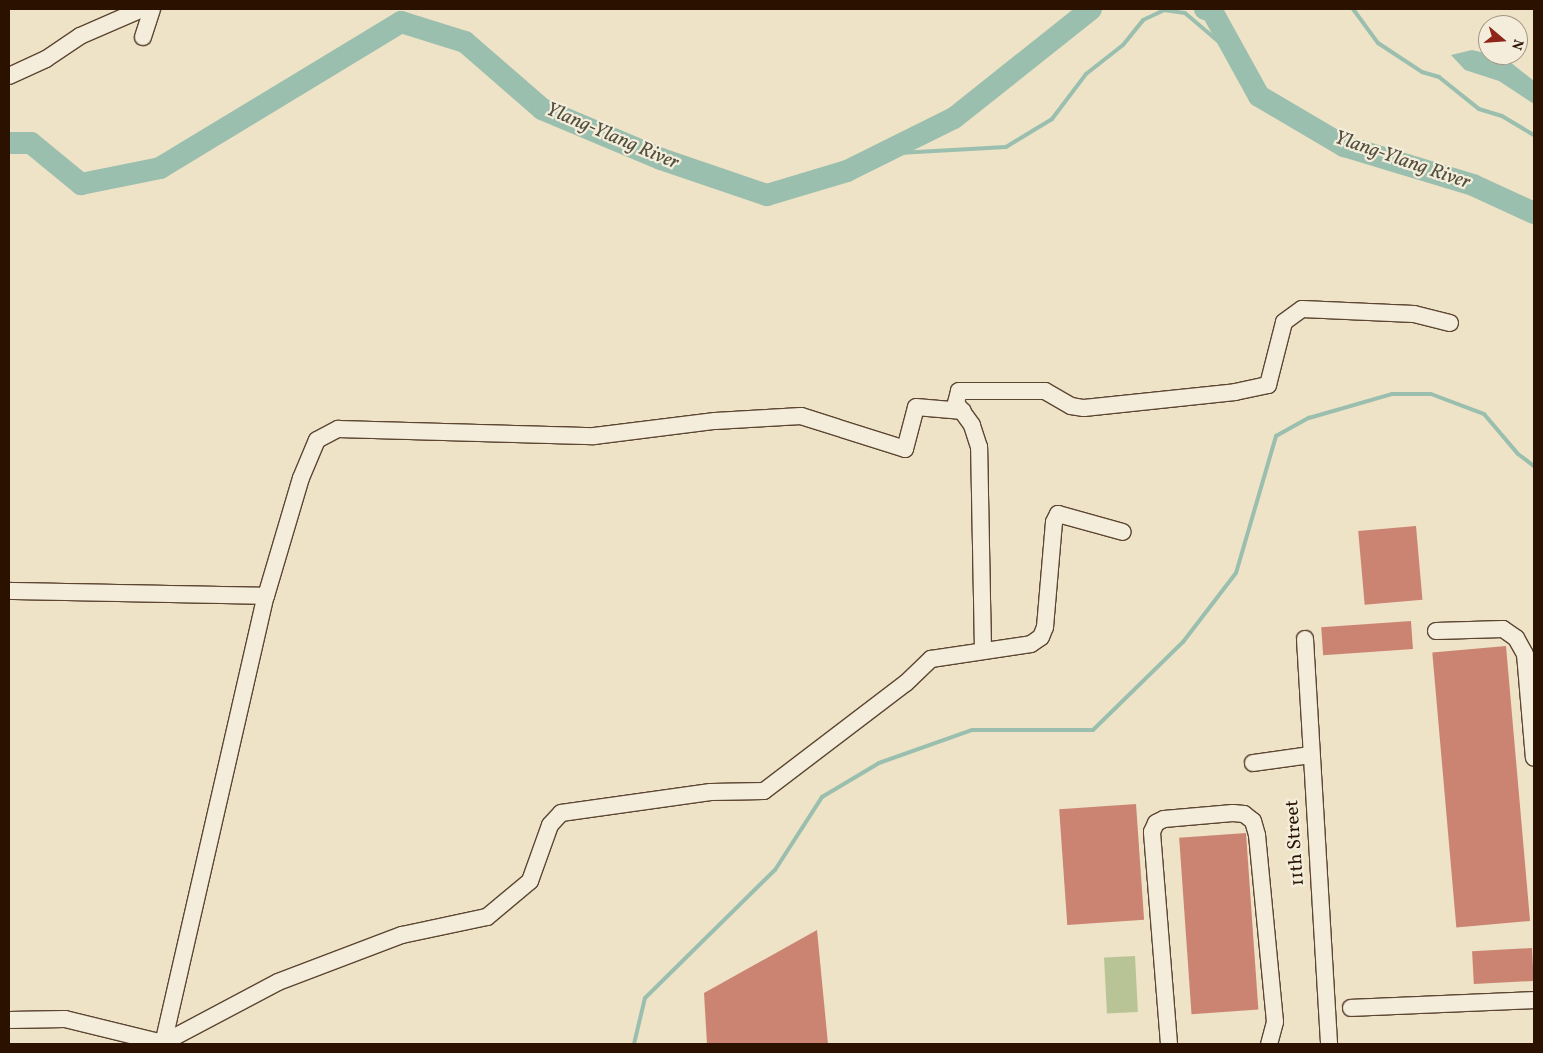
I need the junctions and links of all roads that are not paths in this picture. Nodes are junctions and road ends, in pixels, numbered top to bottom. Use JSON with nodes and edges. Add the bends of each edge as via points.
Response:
{"nodes":[{"id":1,"x":142,"y":9,"type":"edge"},
{"id":2,"x":152,"y":9,"type":"edge"},
{"id":3,"x":143,"y":36,"type":"dead end"},
{"id":4,"x":9,"y":76,"type":"edge"},
{"id":5,"x":1450,"y":323,"type":"dead end"},
{"id":6,"x":963,"y":411,"type":"junction"},
{"id":7,"x":1123,"y":532,"type":"dead end"},
{"id":8,"x":9,"y":592,"type":"edge"},
{"id":9,"x":266,"y":596,"type":"junction"},
{"id":10,"x":1436,"y":631,"type":"dead end"},
{"id":11,"x":1305,"y":639,"type":"dead end"},
{"id":12,"x":983,"y":650,"type":"junction"},
{"id":13,"x":1311,"y":755,"type":"junction"},
{"id":14,"x":1534,"y":758,"type":"edge"},
{"id":15,"x":1253,"y":763,"type":"dead end"},
{"id":16,"x":1534,"y":1000,"type":"edge"},
{"id":17,"x":1351,"y":1008,"type":"dead end"},
{"id":18,"x":9,"y":1020,"type":"edge"},
{"id":19,"x":163,"y":1044,"type":"edge"},
{"id":20,"x":1169,"y":1044,"type":"edge"},
{"id":21,"x":1269,"y":1044,"type":"edge"},
{"id":22,"x":1329,"y":1044,"type":"edge"}],
"edges":[{"from":1,"to":4,"type":"street","via":[[80,36],[46,59]]},
{"from":2,"to":3,"type":"street"},
{"from":5,"to":6,"type":"street","via":[[1414,314],[1302,309],[1284,322],[1271,376],[1263,389],[1084,408],[1071,406],[1045,392],[963,389],[956,399]]},
{"from":6,"to":9,"type":"street","via":[[916,407],[905,449],[801,416],[715,421],[594,436],[338,429],[317,440],[301,478]]},
{"from":6,"to":12,"type":"street","via":[[979,447]]},
{"from":7,"to":12,"type":"street","via":[[1058,514],[1054,522],[1045,627],[1041,637],[1031,644]]},
{"from":8,"to":9,"type":"street"},
{"from":9,"to":19,"type":"street"},
{"from":10,"to":14,"type":"street","via":[[1503,629],[1516,638],[1525,654]]},
{"from":11,"to":13,"type":"street","name":"11th Street"},
{"from":12,"to":19,"type":"street","via":[[931,659],[906,683],[764,791],[710,792],[561,813],[550,825],[530,881],[487,917],[402,935],[278,982]]},
{"from":13,"to":15,"type":"street"},
{"from":13,"to":22,"type":"street","name":"11th Street"},
{"from":16,"to":17,"type":"street"},
{"from":18,"to":19,"type":"street","via":[[65,1019]]},
{"from":20,"to":21,"type":"street","via":[[1152,832],[1156,823],[1164,819],[1233,813],[1244,814],[1253,821],[1257,835],[1275,1022]]}]}
